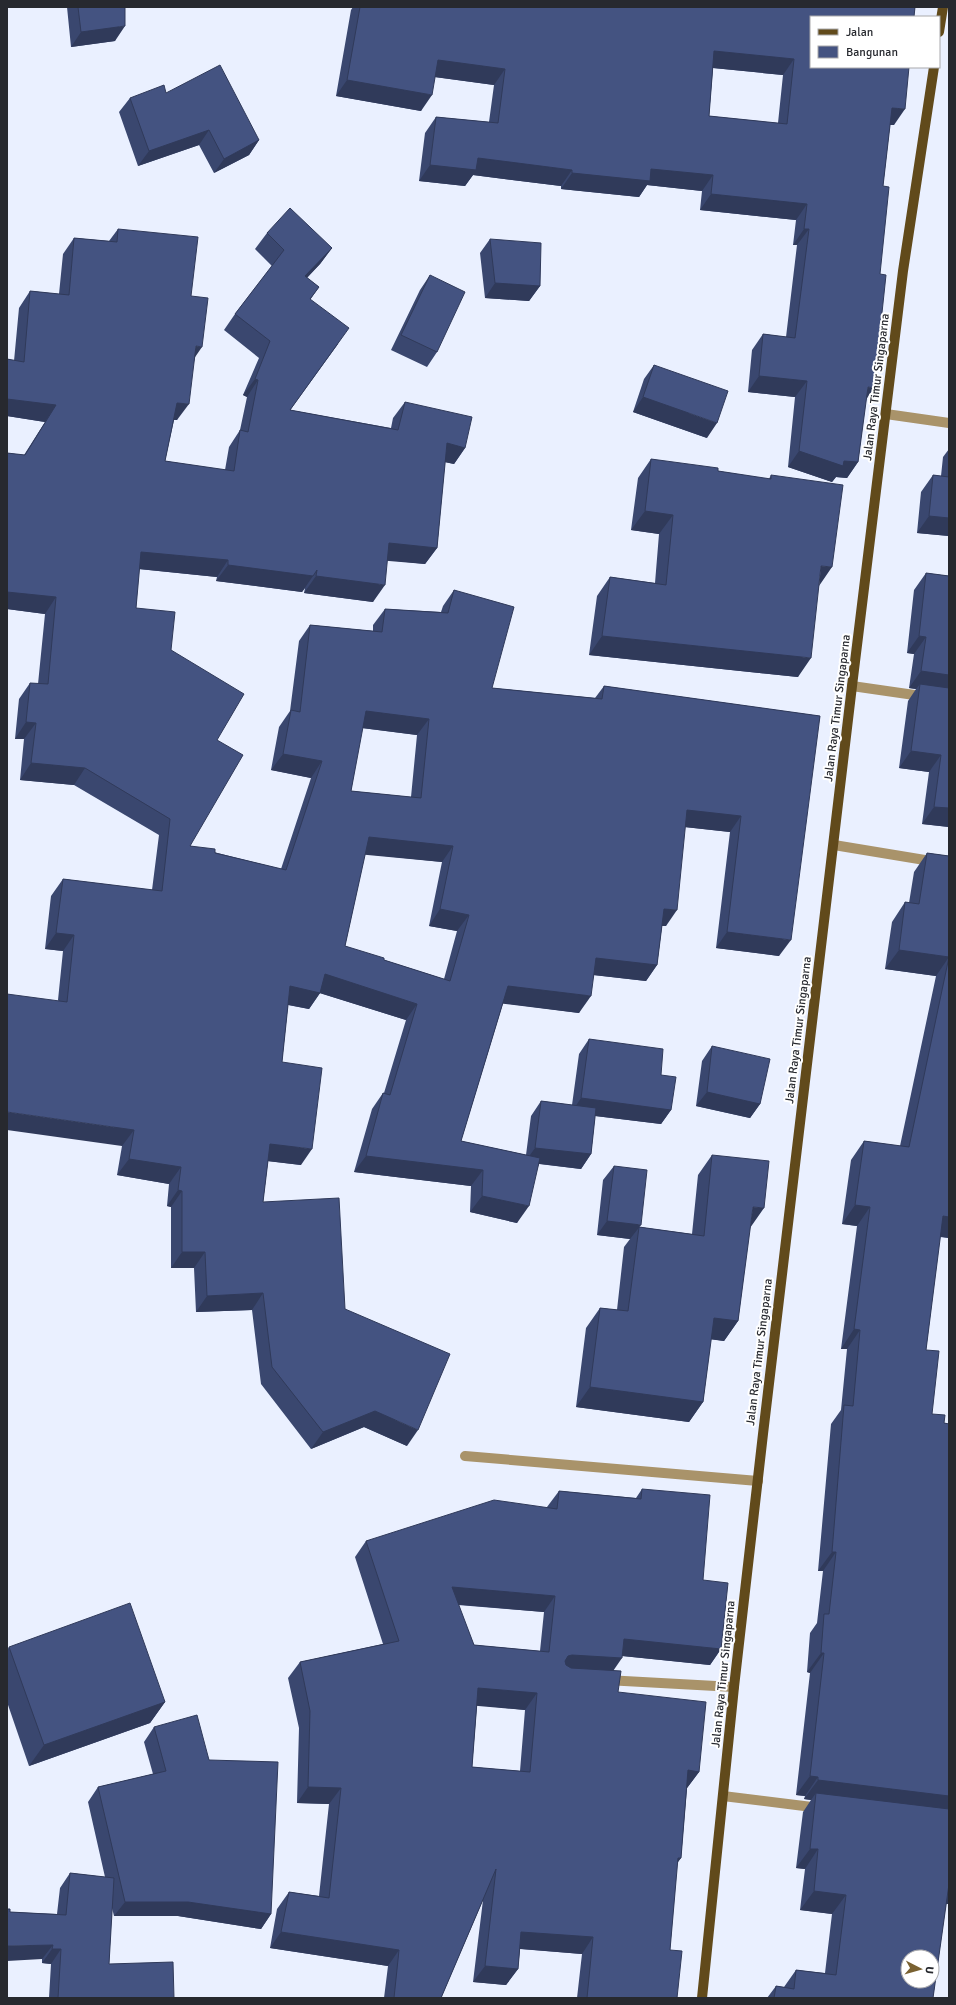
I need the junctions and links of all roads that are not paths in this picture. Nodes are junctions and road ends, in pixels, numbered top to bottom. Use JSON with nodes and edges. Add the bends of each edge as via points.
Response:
{"nodes":[{"id":1,"x":943,"y":7,"type":"edge"},
{"id":2,"x":940,"y":26,"type":"edge"},
{"id":3,"x":934,"y":68,"type":"edge"},
{"id":4,"x":886,"y":414,"type":"junction"},
{"id":5,"x":949,"y":423,"type":"edge"},
{"id":6,"x":852,"y":686,"type":"junction"},
{"id":7,"x":949,"y":700,"type":"edge"},
{"id":8,"x":834,"y":845,"type":"junction"},
{"id":9,"x":949,"y":864,"type":"edge"},
{"id":10,"x":465,"y":1456,"type":"dead end"},
{"id":11,"x":758,"y":1481,"type":"junction"},
{"id":12,"x":598,"y":1680,"type":"edge"},
{"id":13,"x":734,"y":1687,"type":"junction"},
{"id":14,"x":723,"y":1796,"type":"junction"},
{"id":15,"x":832,"y":1809,"type":"edge"},
{"id":16,"x":702,"y":1998,"type":"edge"}],
"edges":[{"from":1,"to":2,"type":"main road"},
{"from":3,"to":4,"type":"main road","name":"Jalan Raya Timur Singaparna","via":[[903,271]]},
{"from":4,"to":5,"type":"street"},
{"from":4,"to":6,"type":"main road","name":"Jalan Raya Timur Singaparna"},
{"from":6,"to":7,"type":"street"},
{"from":6,"to":8,"type":"main road","name":"Jalan Raya Timur Singaparna"},
{"from":8,"to":9,"type":"street"},
{"from":8,"to":11,"type":"main road","name":"Jalan Raya Timur Singaparna"},
{"from":10,"to":11,"type":"street"},
{"from":11,"to":13,"type":"main road","name":"Jalan Raya Timur Singaparna"},
{"from":12,"to":13,"type":"street"},
{"from":13,"to":14,"type":"main road","name":"Jalan Raya Timur Singaparna"},
{"from":14,"to":15,"type":"street"},
{"from":14,"to":16,"type":"main road","name":"Jalan Raya Timur Singaparna"}]}
